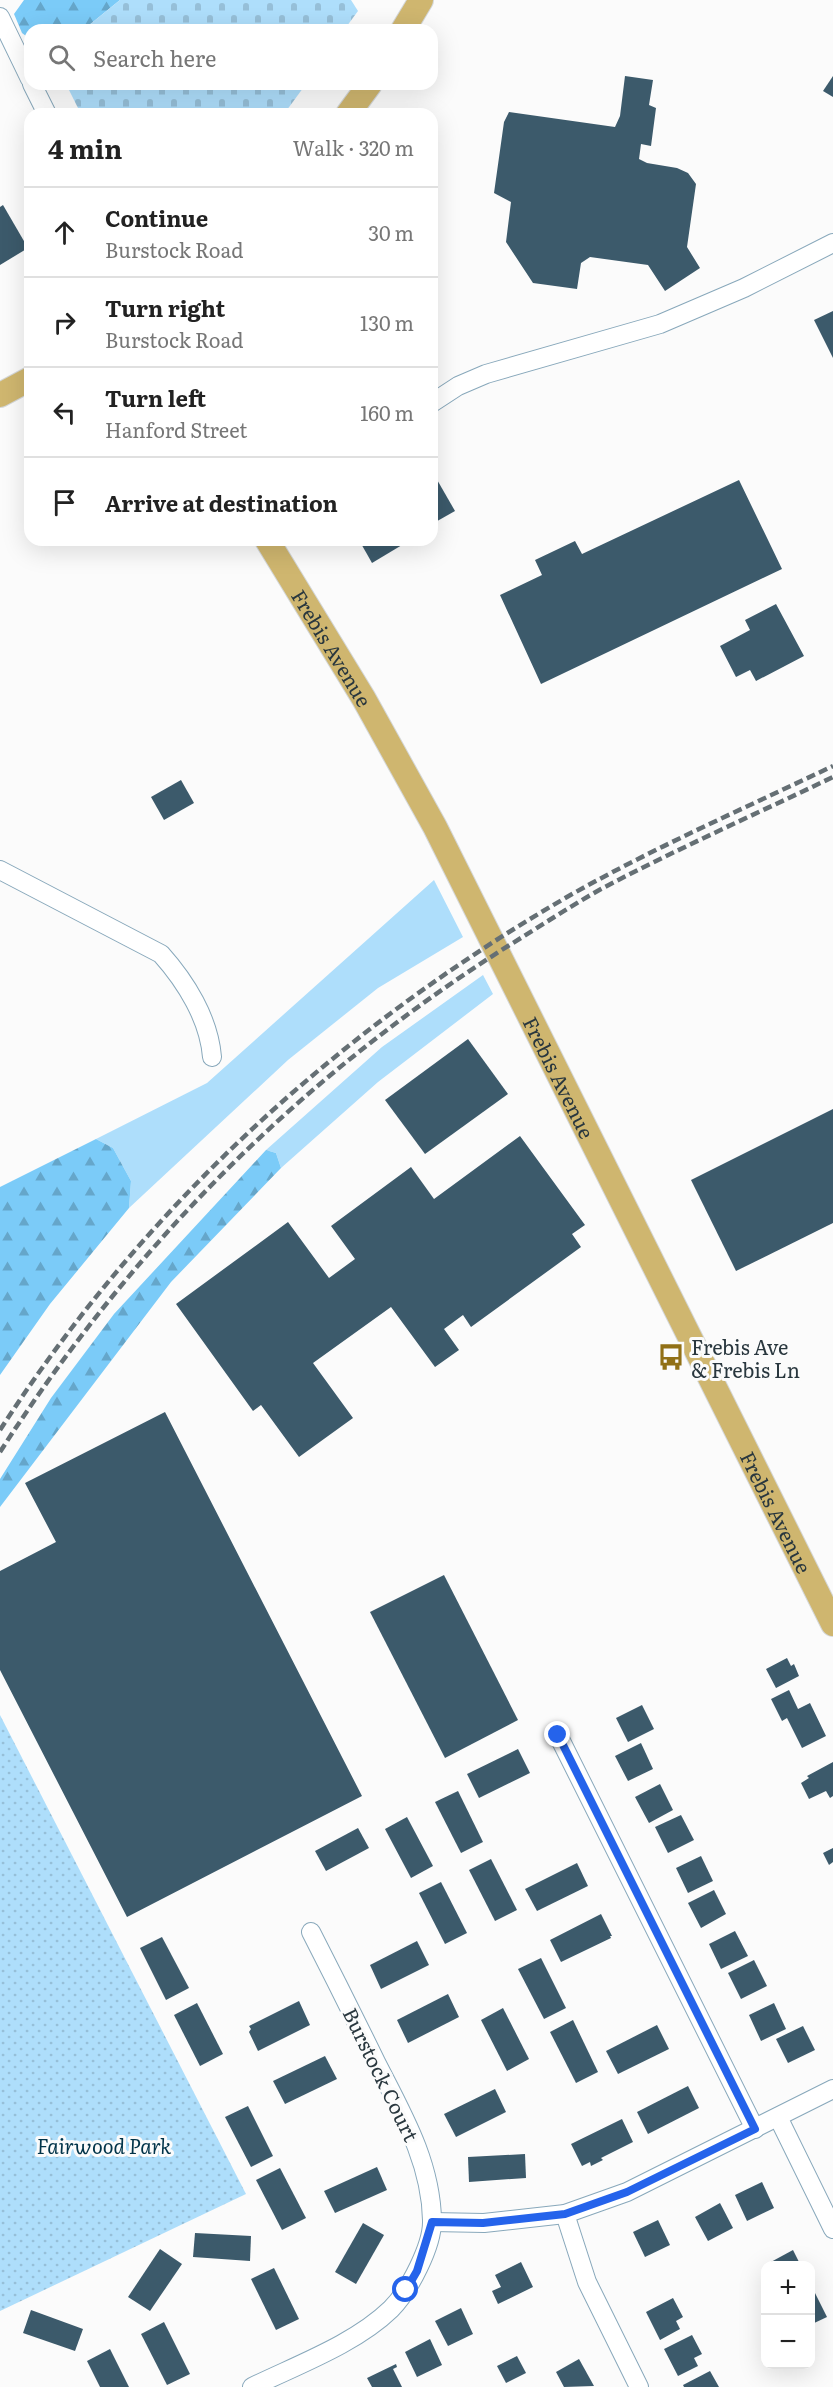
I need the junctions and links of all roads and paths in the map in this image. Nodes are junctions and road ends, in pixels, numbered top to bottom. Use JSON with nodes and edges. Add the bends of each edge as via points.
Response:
{"nodes":[{"id":1,"x":421,"y":0,"type":"edge"},
{"id":2,"x":0,"y":17,"type":"edge"},
{"id":3,"x":407,"y":24,"type":"edge"},
{"id":4,"x":24,"y":67,"type":"edge"},
{"id":5,"x":35,"y":90,"type":"edge"},
{"id":6,"x":366,"y":90,"type":"edge"},
{"id":7,"x":44,"y":108,"type":"edge"},
{"id":8,"x":352,"y":108,"type":"edge"},
{"id":9,"x":833,"y":243,"type":"edge"},
{"id":10,"x":24,"y":382,"type":"edge"},
{"id":11,"x":0,"y":395,"type":"edge"},
{"id":12,"x":438,"y":399,"type":"edge"},
{"id":13,"x":271,"y":546,"type":"edge"},
{"id":14,"x":0,"y":870,"type":"edge"},
{"id":15,"x":213,"y":1057,"type":"dead end"},
{"id":16,"x":833,"y":1624,"type":"edge"},
{"id":17,"x":558,"y":1735,"type":"dead end"},
{"id":18,"x":311,"y":1932,"type":"dead end"},
{"id":19,"x":833,"y":2089,"type":"edge"},
{"id":20,"x":778,"y":2117,"type":"junction"},
{"id":21,"x":755,"y":2129,"type":"junction"},
{"id":22,"x":565,"y":2214,"type":"junction"},
{"id":23,"x":432,"y":2222,"type":"junction"},
{"id":24,"x":833,"y":2229,"type":"edge"},
{"id":25,"x":252,"y":2387,"type":"edge"},
{"id":26,"x":639,"y":2387,"type":"edge"}],
"edges":[{"from":1,"to":3,"type":"main road"},
{"from":2,"to":4,"type":"street"},
{"from":5,"to":7,"type":"street"},
{"from":6,"to":8,"type":"main road"},
{"from":9,"to":12,"type":"street","via":[[703,308],[486,374]]},
{"from":10,"to":11,"type":"main road"},
{"from":13,"to":16,"type":"main road","name":"Frebis Avenue","via":[[364,699],[435,827]]},
{"from":14,"to":15,"type":"street","via":[[161,954],[191,995]]},
{"from":17,"to":21,"type":"street"},
{"from":18,"to":23,"type":"street","name":"Burstock Court","via":[[417,2144],[429,2187]]},
{"from":19,"to":20,"type":"street"},
{"from":20,"to":21,"type":"street"},
{"from":20,"to":24,"type":"street"},
{"from":21,"to":22,"type":"street","via":[[627,2192]]},
{"from":22,"to":23,"type":"street","via":[[483,2223]]},
{"from":22,"to":26,"type":"street","via":[[586,2282]]},
{"from":23,"to":25,"type":"street","via":[[417,2271],[392,2308],[348,2340]]}]}
